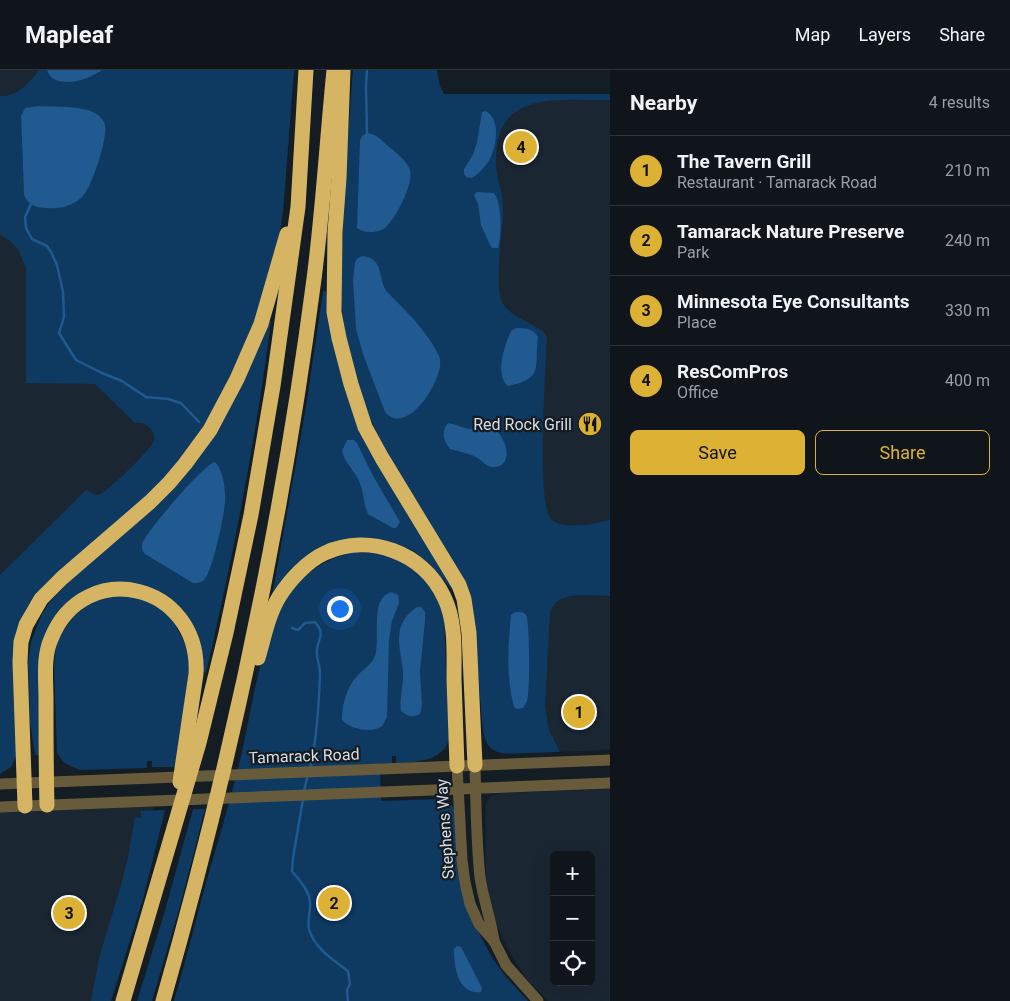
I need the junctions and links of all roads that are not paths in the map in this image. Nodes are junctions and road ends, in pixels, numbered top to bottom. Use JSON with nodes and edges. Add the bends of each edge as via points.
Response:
{"nodes":[{"id":1,"x":306,"y":70,"type":"edge"},
{"id":2,"x":334,"y":70,"type":"edge"},
{"id":3,"x":343,"y":70,"type":"edge"},
{"id":4,"x":298,"y":207,"type":"junction"},
{"id":5,"x":227,"y":757,"type":"junction"},
{"id":6,"x":610,"y":760,"type":"edge"},
{"id":7,"x":475,"y":765,"type":"junction"},
{"id":8,"x":457,"y":766,"type":"junction"},
{"id":9,"x":47,"y":782,"type":"junction"},
{"id":10,"x":610,"y":782,"type":"edge"},
{"id":11,"x":24,"y":783,"type":"junction"},
{"id":12,"x":0,"y":784,"type":"edge"},
{"id":13,"x":476,"y":788,"type":"junction"},
{"id":14,"x":458,"y":789,"type":"junction"},
{"id":15,"x":47,"y":805,"type":"junction"},
{"id":16,"x":25,"y":806,"type":"junction"},
{"id":17,"x":0,"y":807,"type":"edge"},
{"id":18,"x":169,"y":848,"type":"junction"},
{"id":19,"x":494,"y":941,"type":"junction"},
{"id":20,"x":123,"y":1001,"type":"edge"},
{"id":21,"x":163,"y":1001,"type":"edge"},
{"id":22,"x":538,"y":1001,"type":"edge"}],
"edges":[{"from":1,"to":4,"type":"highway"},
{"from":2,"to":5,"type":"highway","via":[[320,226],[292,423],[269,556]]},
{"from":3,"to":7,"type":"highway","via":[[334,312],[365,427],[459,585],[464,599],[469,633]]},
{"from":4,"to":11,"type":"highway","via":[[282,249],[261,324],[234,386],[210,430],[168,483],[62,578],[41,599],[30,616],[20,662]]},
{"from":4,"to":18,"type":"highway","via":[[250,515],[210,700]]},
{"from":5,"to":8,"type":"highway","via":[[278,598],[294,577],[323,553],[368,545],[389,548],[410,558],[435,583],[447,604],[454,658]]},
{"from":5,"to":21,"type":"highway"},
{"from":6,"to":7,"type":"street","name":"Tamarack Road"},
{"from":7,"to":8,"type":"street","name":"Tamarack Road"},
{"from":7,"to":13,"type":"street","name":"Stephens Way"},
{"from":8,"to":9,"type":"street","name":"Tamarack Road"},
{"from":8,"to":14,"type":"street","name":"Stephens Way"},
{"from":9,"to":11,"type":"street","name":"Tamarack Road"},
{"from":9,"to":15,"type":"highway"},
{"from":9,"to":18,"type":"highway","via":[[46,659],[50,640],[58,625],[76,605],[101,592],[128,590],[146,593],[162,601],[178,615],[188,630],[194,644],[196,666],[190,725]]},
{"from":10,"to":13,"type":"street"},
{"from":11,"to":12,"type":"street","name":"Tamarack Road"},
{"from":11,"to":16,"type":"highway"},
{"from":13,"to":14,"type":"street"},
{"from":13,"to":19,"type":"street","name":"Stephens Way","via":[[480,876]]},
{"from":14,"to":15,"type":"street"},
{"from":14,"to":19,"type":"street","name":"Stephens Way","via":[[464,882],[479,924]]},
{"from":15,"to":16,"type":"street"},
{"from":16,"to":17,"type":"street"},
{"from":18,"to":20,"type":"highway"},
{"from":19,"to":22,"type":"street","name":"Stephens Way","via":[[512,973]]}]}
